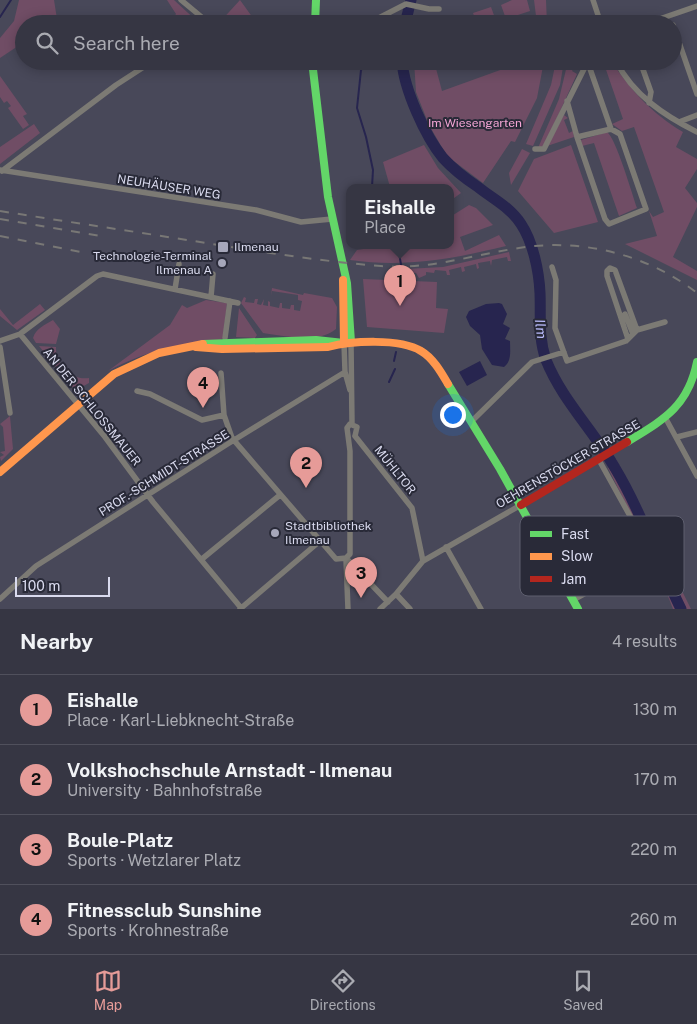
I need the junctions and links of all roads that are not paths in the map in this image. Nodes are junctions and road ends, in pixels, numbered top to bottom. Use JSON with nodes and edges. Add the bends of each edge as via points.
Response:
{"nodes":[{"id":1,"x":181,"y":0,"type":"edge"},
{"id":2,"x":316,"y":0,"type":"edge"},
{"id":3,"x":593,"y":0,"type":"edge"},
{"id":4,"x":697,"y":6,"type":"edge"},
{"id":5,"x":439,"y":8,"type":"dead end"},
{"id":6,"x":199,"y":15,"type":"edge"},
{"id":7,"x":315,"y":15,"type":"edge"},
{"id":8,"x":385,"y":15,"type":"edge"},
{"id":9,"x":598,"y":15,"type":"edge"},
{"id":10,"x":670,"y":15,"type":"edge"},
{"id":11,"x":682,"y":50,"type":"edge"},
{"id":12,"x":139,"y":70,"type":"edge"},
{"id":13,"x":312,"y":70,"type":"edge"},
{"id":14,"x":584,"y":70,"type":"edge"},
{"id":15,"x":591,"y":70,"type":"edge"},
{"id":16,"x":622,"y":70,"type":"edge"},
{"id":17,"x":643,"y":70,"type":"edge"},
{"id":18,"x":697,"y":94,"type":"edge"},
{"id":19,"x":568,"y":101,"type":"junction"},
{"id":20,"x":650,"y":103,"type":"junction"},
{"id":21,"x":697,"y":115,"type":"edge"},
{"id":22,"x":679,"y":122,"type":"junction"},
{"id":23,"x":611,"y":129,"type":"junction"},
{"id":24,"x":697,"y":132,"type":"edge"},
{"id":25,"x":577,"y":137,"type":"junction"},
{"id":26,"x":535,"y":149,"type":"dead end"},
{"id":27,"x":1,"y":171,"type":"edge"},
{"id":28,"x":332,"y":219,"type":"junction"},
{"id":29,"x":179,"y":264,"type":"dead end"},
{"id":30,"x":552,"y":268,"type":"dead end"},
{"id":31,"x":213,"y":274,"type":"dead end"},
{"id":32,"x":175,"y":289,"type":"junction"},
{"id":33,"x":210,"y":297,"type":"junction"},
{"id":34,"x":230,"y":301,"type":"junction"},
{"id":35,"x":238,"y":303,"type":"dead end"},
{"id":36,"x":625,"y":314,"type":"dead end"},
{"id":37,"x":665,"y":322,"type":"dead end"},
{"id":38,"x":20,"y":334,"type":"junction"},
{"id":39,"x":633,"y":334,"type":"junction"},
{"id":40,"x":225,"y":338,"type":"dead end"},
{"id":41,"x":0,"y":341,"type":"edge"},
{"id":42,"x":348,"y":343,"type":"junction"},
{"id":43,"x":0,"y":347,"type":"edge"},
{"id":44,"x":564,"y":352,"type":"junction"},
{"id":45,"x":697,"y":362,"type":"edge"},
{"id":46,"x":345,"y":372,"type":"junction"},
{"id":47,"x":221,"y":373,"type":"dead end"},
{"id":48,"x":137,"y":391,"type":"dead end"},
{"id":49,"x":351,"y":394,"type":"junction"},
{"id":50,"x":7,"y":398,"type":"junction"},
{"id":51,"x":0,"y":400,"type":"edge"},
{"id":52,"x":78,"y":404,"type":"junction"},
{"id":53,"x":10,"y":413,"type":"dead end"},
{"id":54,"x":224,"y":415,"type":"junction"},
{"id":55,"x":666,"y":419,"type":"junction"},
{"id":56,"x":472,"y":421,"type":"junction"},
{"id":57,"x":697,"y":432,"type":"edge"},
{"id":58,"x":352,"y":436,"type":"junction"},
{"id":59,"x":677,"y":437,"type":"junction"},
{"id":60,"x":234,"y":440,"type":"junction"},
{"id":61,"x":363,"y":447,"type":"junction"},
{"id":62,"x":350,"y":451,"type":"junction"},
{"id":63,"x":604,"y":457,"type":"junction"},
{"id":64,"x":0,"y":472,"type":"edge"},
{"id":65,"x":697,"y":476,"type":"edge"},
{"id":66,"x":148,"y":495,"type":"junction"},
{"id":67,"x":280,"y":495,"type":"junction"},
{"id":68,"x":521,"y":505,"type":"junction"},
{"id":69,"x":527,"y":516,"type":"edge"},
{"id":70,"x":629,"y":516,"type":"edge"},
{"id":71,"x":320,"y":541,"type":"junction"},
{"id":72,"x":446,"y":547,"type":"junction"},
{"id":73,"x":348,"y":556,"type":"junction"},
{"id":74,"x":202,"y":559,"type":"junction"},
{"id":75,"x":424,"y":561,"type":"junction"},
{"id":76,"x":396,"y":594,"type":"junction"},
{"id":77,"x":571,"y":596,"type":"edge"},
{"id":78,"x":580,"y":596,"type":"edge"},
{"id":79,"x":0,"y":599,"type":"edge"},
{"id":80,"x":573,"y":600,"type":"junction"},
{"id":81,"x":388,"y":602,"type":"junction"},
{"id":82,"x":241,"y":609,"type":"edge"},
{"id":83,"x":348,"y":609,"type":"edge"},
{"id":84,"x":380,"y":609,"type":"edge"},
{"id":85,"x":410,"y":609,"type":"edge"},
{"id":86,"x":481,"y":609,"type":"edge"},
{"id":87,"x":578,"y":609,"type":"edge"}],
"edges":[{"from":1,"to":6,"type":"street"},
{"from":2,"to":7,"type":"main road"},
{"from":3,"to":9,"type":"street"},
{"from":4,"to":10,"type":"street"},
{"from":5,"to":8,"type":"street","via":[[406,4]]},
{"from":11,"to":18,"type":"street"},
{"from":12,"to":27,"type":"street","name":"NEUHÄUSER WEG"},
{"from":13,"to":28,"type":"main road"},
{"from":14,"to":19,"type":"street"},
{"from":15,"to":23,"type":"street"},
{"from":16,"to":20,"type":"street"},
{"from":17,"to":20,"type":"street"},
{"from":19,"to":25,"type":"street"},
{"from":19,"to":26,"type":"street","via":[[544,149]]},
{"from":20,"to":22,"type":"street"},
{"from":21,"to":22,"type":"street"},
{"from":22,"to":24,"type":"street"},
{"from":23,"to":25,"type":"street"},
{"from":23,"to":25,"type":"street","via":[[620,134],[646,209],[609,224]]},
{"from":27,"to":28,"type":"street","name":"NEUHÄUSER WEG","via":[[256,210],[300,222]]},
{"from":28,"to":42,"type":"main road","via":[[342,255]]},
{"from":29,"to":32,"type":"street"},
{"from":30,"to":44,"type":"street","via":[[556,280],[555,328]]},
{"from":31,"to":33,"type":"street"},
{"from":32,"to":33,"type":"street"},
{"from":32,"to":38,"type":"street","via":[[101,274]]},
{"from":33,"to":34,"type":"street"},
{"from":34,"to":35,"type":"street"},
{"from":34,"to":40,"type":"street"},
{"from":36,"to":39,"type":"street"},
{"from":37,"to":39,"type":"street"},
{"from":38,"to":41,"type":"street"},
{"from":38,"to":52,"type":"street","name":"AN DER SCHLOSSMAUER"},
{"from":39,"to":39,"type":"street","via":[[607,276],[610,268],[615,270]]},
{"from":39,"to":44,"type":"street","via":[[567,361]]},
{"from":42,"to":46,"type":"street"},
{"from":42,"to":49,"type":"street"},
{"from":42,"to":52,"type":"main road","via":[[328,347],[196,347],[166,351],[129,365]]},
{"from":42,"to":56,"type":"main road","via":[[394,342],[421,351],[438,367]]},
{"from":43,"to":50,"type":"street"},
{"from":44,"to":56,"type":"street","via":[[532,362]]},
{"from":45,"to":55,"type":"main road","name":"OEHRENSTÖCKER STRASSE","via":[[688,392]]},
{"from":46,"to":49,"type":"street"},
{"from":46,"to":60,"type":"street","name":"PROF.-SCHMIDT-STRASSE"},
{"from":47,"to":54,"type":"street"},
{"from":48,"to":54,"type":"street","via":[[150,394],[202,420]]},
{"from":49,"to":58,"type":"street","via":[[352,423],[357,427]]},
{"from":50,"to":51,"type":"street"},
{"from":50,"to":53,"type":"street"},
{"from":52,"to":64,"type":"main road"},
{"from":52,"to":66,"type":"street","name":"AN DER SCHLOSSMAUER"},
{"from":54,"to":60,"type":"street"},
{"from":55,"to":59,"type":"street"},
{"from":55,"to":63,"type":"main road","name":"OEHRENSTÖCKER STRASSE"},
{"from":56,"to":68,"type":"main road"},
{"from":57,"to":59,"type":"street"},
{"from":58,"to":61,"type":"street","name":"MÜHLTOR"},
{"from":58,"to":62,"type":"street"},
{"from":59,"to":65,"type":"street"},
{"from":60,"to":66,"type":"street","name":"PROF.-SCHMIDT-STRASSE"},
{"from":60,"to":67,"type":"street"},
{"from":61,"to":62,"type":"street","name":"MÜHLTOR"},
{"from":61,"to":75,"type":"street","name":"MÜHLTOR","via":[[412,508]]},
{"from":62,"to":73,"type":"street"},
{"from":63,"to":68,"type":"main road","name":"OEHRENSTÖCKER STRASSE"},
{"from":63,"to":70,"type":"street"},
{"from":66,"to":74,"type":"street","name":"AN DER SCHLOSSMAUER"},
{"from":66,"to":79,"type":"street","name":"PROF.-SCHMIDT-STRASSE","via":[[36,566]]},
{"from":67,"to":71,"type":"street"},
{"from":67,"to":74,"type":"street"},
{"from":68,"to":69,"type":"main road"},
{"from":68,"to":72,"type":"street","name":"OEHRENSTÖCKER STRASSE"},
{"from":71,"to":73,"type":"street","via":[[336,559]]},
{"from":71,"to":82,"type":"street"},
{"from":72,"to":75,"type":"street","name":"OEHRENSTÖCKER STRASSE"},
{"from":72,"to":86,"type":"street"},
{"from":73,"to":81,"type":"street"},
{"from":73,"to":83,"type":"street"},
{"from":74,"to":82,"type":"street","name":"AN DER SCHLOSSMAUER"},
{"from":75,"to":76,"type":"street"},
{"from":76,"to":81,"type":"street"},
{"from":76,"to":85,"type":"street"},
{"from":77,"to":80,"type":"main road"},
{"from":78,"to":80,"type":"street"},
{"from":80,"to":87,"type":"main road"},
{"from":81,"to":84,"type":"street"}]}
